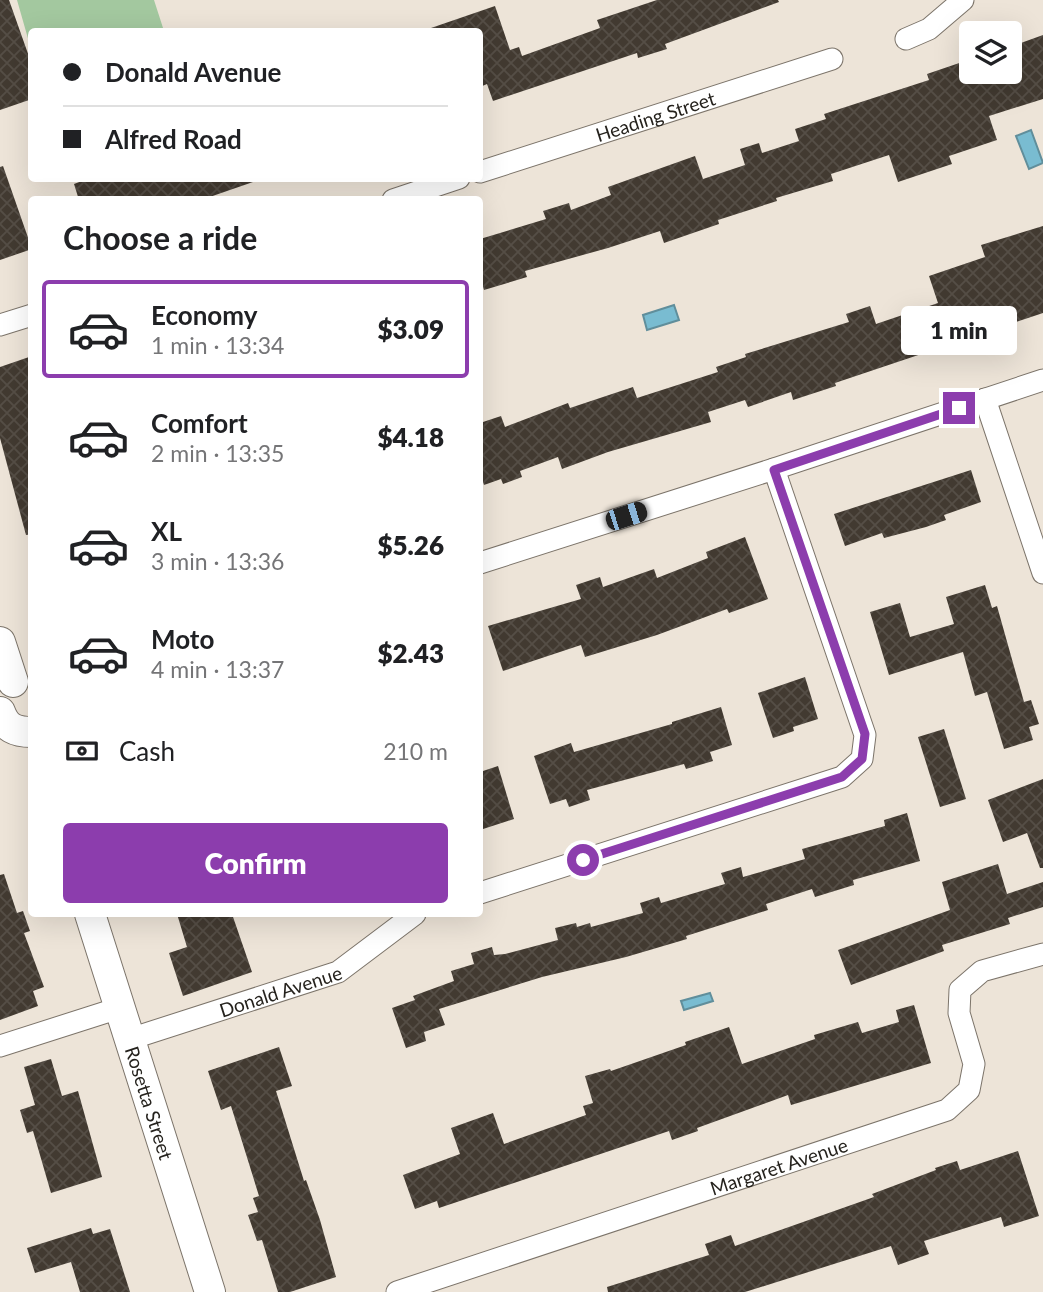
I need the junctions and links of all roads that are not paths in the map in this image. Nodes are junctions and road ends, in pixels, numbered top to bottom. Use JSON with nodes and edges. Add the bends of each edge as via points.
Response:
{"nodes":[{"id":1,"x":963,"y":0,"type":"edge"},
{"id":2,"x":906,"y":38,"type":"dead end"},
{"id":3,"x":832,"y":59,"type":"dead end"},
{"id":4,"x":483,"y":171,"type":"edge"},
{"id":5,"x":447,"y":182,"type":"edge"},
{"id":6,"x":405,"y":196,"type":"edge"},
{"id":7,"x":28,"y":316,"type":"edge"},
{"id":8,"x":0,"y":325,"type":"edge"},
{"id":9,"x":1043,"y":380,"type":"edge"},
{"id":10,"x":985,"y":400,"type":"junction"},
{"id":11,"x":774,"y":470,"type":"junction"},
{"id":12,"x":483,"y":562,"type":"edge"},
{"id":13,"x":1043,"y":573,"type":"edge"},
{"id":14,"x":0,"y":642,"type":"edge"},
{"id":15,"x":15,"y":687,"type":"edge"},
{"id":16,"x":0,"y":714,"type":"edge"},
{"id":17,"x":28,"y":732,"type":"edge"},
{"id":18,"x":483,"y":892,"type":"edge"},
{"id":19,"x":91,"y":917,"type":"edge"},
{"id":20,"x":411,"y":917,"type":"edge"},
{"id":21,"x":1043,"y":954,"type":"edge"},
{"id":22,"x":119,"y":1008,"type":"junction"},
{"id":23,"x":130,"y":1039,"type":"junction"},
{"id":24,"x":0,"y":1046,"type":"edge"},
{"id":25,"x":210,"y":1292,"type":"edge"},
{"id":26,"x":397,"y":1292,"type":"edge"}],
"edges":[{"from":1,"to":2,"type":"street","via":[[929,29]]},
{"from":3,"to":4,"type":"street","name":"Heading Street"},
{"from":5,"to":6,"type":"street"},
{"from":7,"to":8,"type":"street"},
{"from":9,"to":10,"type":"street"},
{"from":10,"to":11,"type":"street"},
{"from":10,"to":13,"type":"street"},
{"from":11,"to":12,"type":"street"},
{"from":11,"to":18,"type":"street","via":[[865,734],[862,759],[842,777]]},
{"from":14,"to":15,"type":"street"},
{"from":16,"to":17,"type":"street","via":[[12,729]]},
{"from":19,"to":22,"type":"street","name":"Rosetta Street"},
{"from":20,"to":23,"type":"street","name":"Donald Avenue","via":[[338,972]]},
{"from":21,"to":26,"type":"street","name":"Margaret Avenue","via":[[982,971],[960,990],[959,1013],[974,1064],[969,1090],[947,1110]]},
{"from":22,"to":23,"type":"street","name":"Rosetta Street"},
{"from":22,"to":24,"type":"street"},
{"from":23,"to":25,"type":"street","name":"Rosetta Street"}]}
